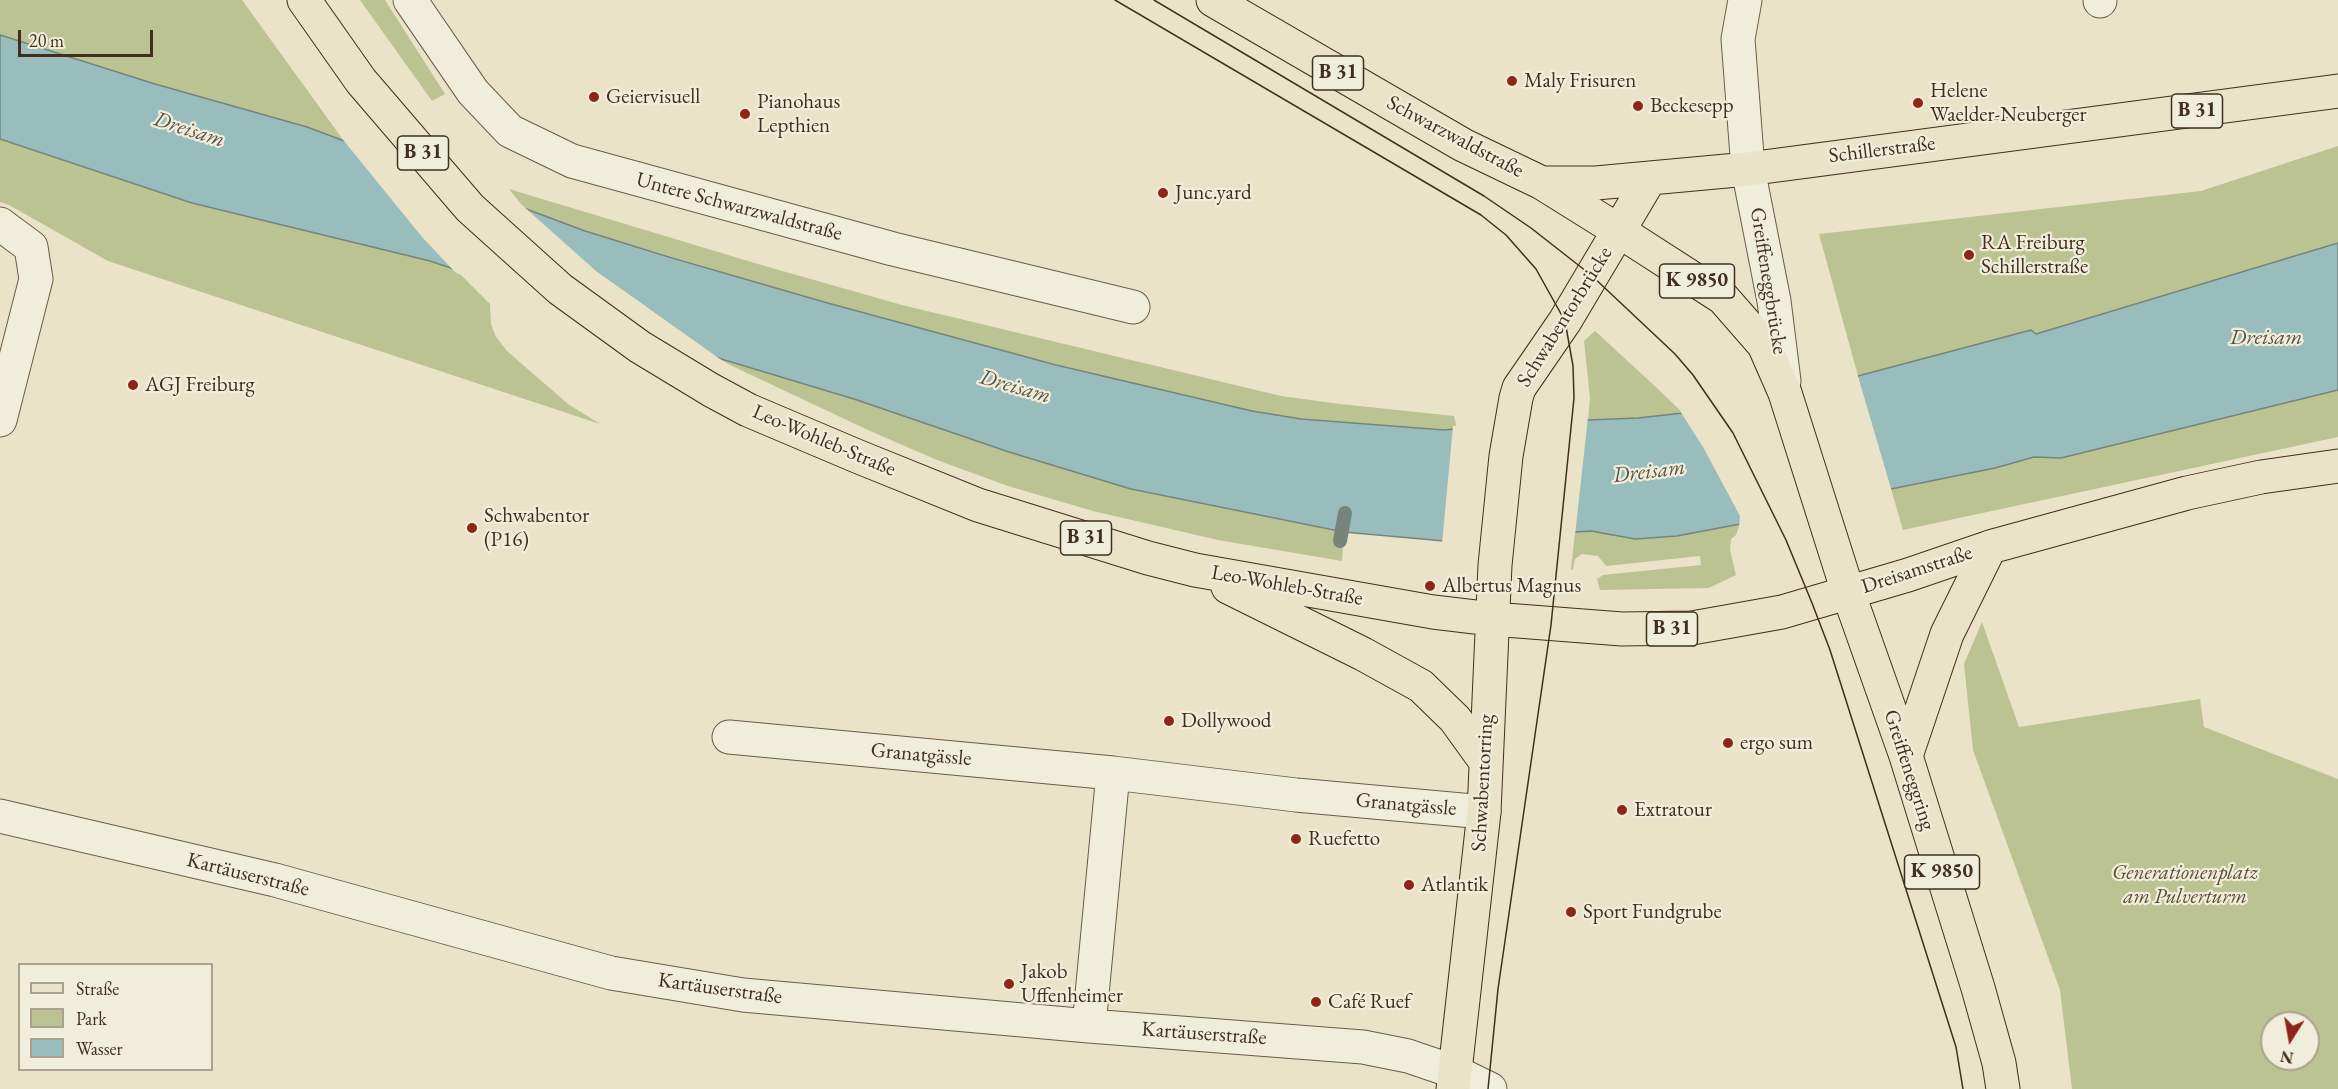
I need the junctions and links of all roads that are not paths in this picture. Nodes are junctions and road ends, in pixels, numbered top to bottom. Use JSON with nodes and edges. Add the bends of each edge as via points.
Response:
{"nodes":[{"id":1,"x":304,"y":0,"type":"edge"},
{"id":2,"x":410,"y":0,"type":"edge"},
{"id":3,"x":1213,"y":0,"type":"edge"},
{"id":4,"x":1744,"y":0,"type":"edge"},
{"id":5,"x":1253,"y":11,"type":"edge"},
{"id":6,"x":2338,"y":91,"type":"edge"},
{"id":7,"x":1748,"y":169,"type":"junction"},
{"id":8,"x":1650,"y":178,"type":"junction"},
{"id":9,"x":1542,"y":183,"type":"junction"},
{"id":10,"x":0,"y":224,"type":"edge"},
{"id":11,"x":1619,"y":231,"type":"junction"},
{"id":12,"x":1134,"y":306,"type":"dead end"},
{"id":13,"x":1770,"y":334,"type":"junction"},
{"id":14,"x":0,"y":420,"type":"edge"},
{"id":15,"x":2338,"y":465,"type":"edge"},
{"id":16,"x":1990,"y":547,"type":"junction"},
{"id":17,"x":1194,"y":570,"type":"junction"},
{"id":18,"x":1848,"y":592,"type":"junction"},
{"id":19,"x":1492,"y":619,"type":"junction"},
{"id":20,"x":729,"y":737,"type":"dead end"},
{"id":21,"x":1906,"y":756,"type":"junction"},
{"id":22,"x":1486,"y":762,"type":"junction"},
{"id":23,"x":1113,"y":773,"type":"junction"},
{"id":24,"x":1484,"y":812,"type":"junction"},
{"id":25,"x":0,"y":816,"type":"edge"},
{"id":26,"x":1089,"y":1026,"type":"junction"},
{"id":27,"x":1454,"y":1081,"type":"edge"},
{"id":28,"x":1490,"y":1089,"type":"edge"},
{"id":29,"x":2003,"y":1089,"type":"edge"}],
"edges":[{"from":1,"to":17,"type":"main road","name":"Leo-Wohleb-Straße","number":"B 31","via":[[361,81],[470,208],[560,289],[640,347],[748,410],[978,505]]},
{"from":2,"to":12,"type":"street","name":"Untere Schwarzwaldstraße","via":[[473,92],[510,131],[572,161],[893,249]]},
{"from":3,"to":5,"type":"main road","name":"Schwarzwaldstraße","number":"B 31"},
{"from":4,"to":7,"type":"street","name":"Greiffeneggbrücke","via":[[1738,39]]},
{"from":5,"to":9,"type":"main road","name":"Schwarzwaldstraße","number":"B 31","via":[[1463,145]]},
{"from":6,"to":7,"type":"main road","name":"Schillerstraße","number":"B 31"},
{"from":7,"to":8,"type":"main road","name":"Schwarzwaldstraße","number":"B 31"},
{"from":7,"to":13,"type":"street","name":"Greiffeneggbrücke","via":[[1774,301]]},
{"from":8,"to":9,"type":"main road","name":"Schwarzwaldstraße","number":"B 31"},
{"from":8,"to":11,"type":"main road"},
{"from":9,"to":11,"type":"main road","name":"Schwarzwaldstraße"},
{"from":10,"to":14,"type":"street","via":[[32,247],[36,279]]},
{"from":11,"to":13,"type":"main road","name":"Greiffeneggbrücke","number":"K 9850","via":[[1723,298]]},
{"from":11,"to":19,"type":"main road","name":"Schwabentorbrücke","via":[[1519,388],[1506,456]]},
{"from":13,"to":18,"type":"main road","name":"Greiffeneggbrücke","number":"K 9850"},
{"from":15,"to":16,"type":"main road","name":"Dreisamstraße","number":"B 31","via":[[2187,493]]},
{"from":16,"to":18,"type":"main road","name":"Dreisamstraße","number":"B 31"},
{"from":16,"to":21,"type":"main road","via":[[1947,634]]},
{"from":17,"to":19,"type":"main road","name":"Leo-Wohleb-Straße","number":"B 31"},
{"from":17,"to":22,"type":"main road","via":[[1421,686],[1455,719]]},
{"from":18,"to":19,"type":"main road","name":"Dreisamstraße","number":"B 31","via":[[1782,612],[1692,628],[1622,629]]},
{"from":18,"to":21,"type":"main road","name":"Greiffeneggring","number":"K 9850"},
{"from":19,"to":22,"type":"main road","name":"Schwabentorring"},
{"from":20,"to":23,"type":"street","name":"Granatgässle"},
{"from":21,"to":29,"type":"main road","name":"Greiffeneggring","number":"K 9850","via":[[1978,988]]},
{"from":22,"to":24,"type":"main road","name":"Schwabentorring"},
{"from":23,"to":24,"type":"street","name":"Granatgässle"},
{"from":23,"to":26,"type":"street"},
{"from":24,"to":27,"type":"main road","name":"Schwabentorring"},
{"from":25,"to":26,"type":"street","name":"Kartäuserstraße","via":[[275,880],[611,973],[743,995]]},
{"from":26,"to":27,"type":"street","name":"Kartäuserstraße","via":[[1363,1047],[1408,1056]]},
{"from":27,"to":28,"type":"street","name":"Kartäuserstraße"}]}
